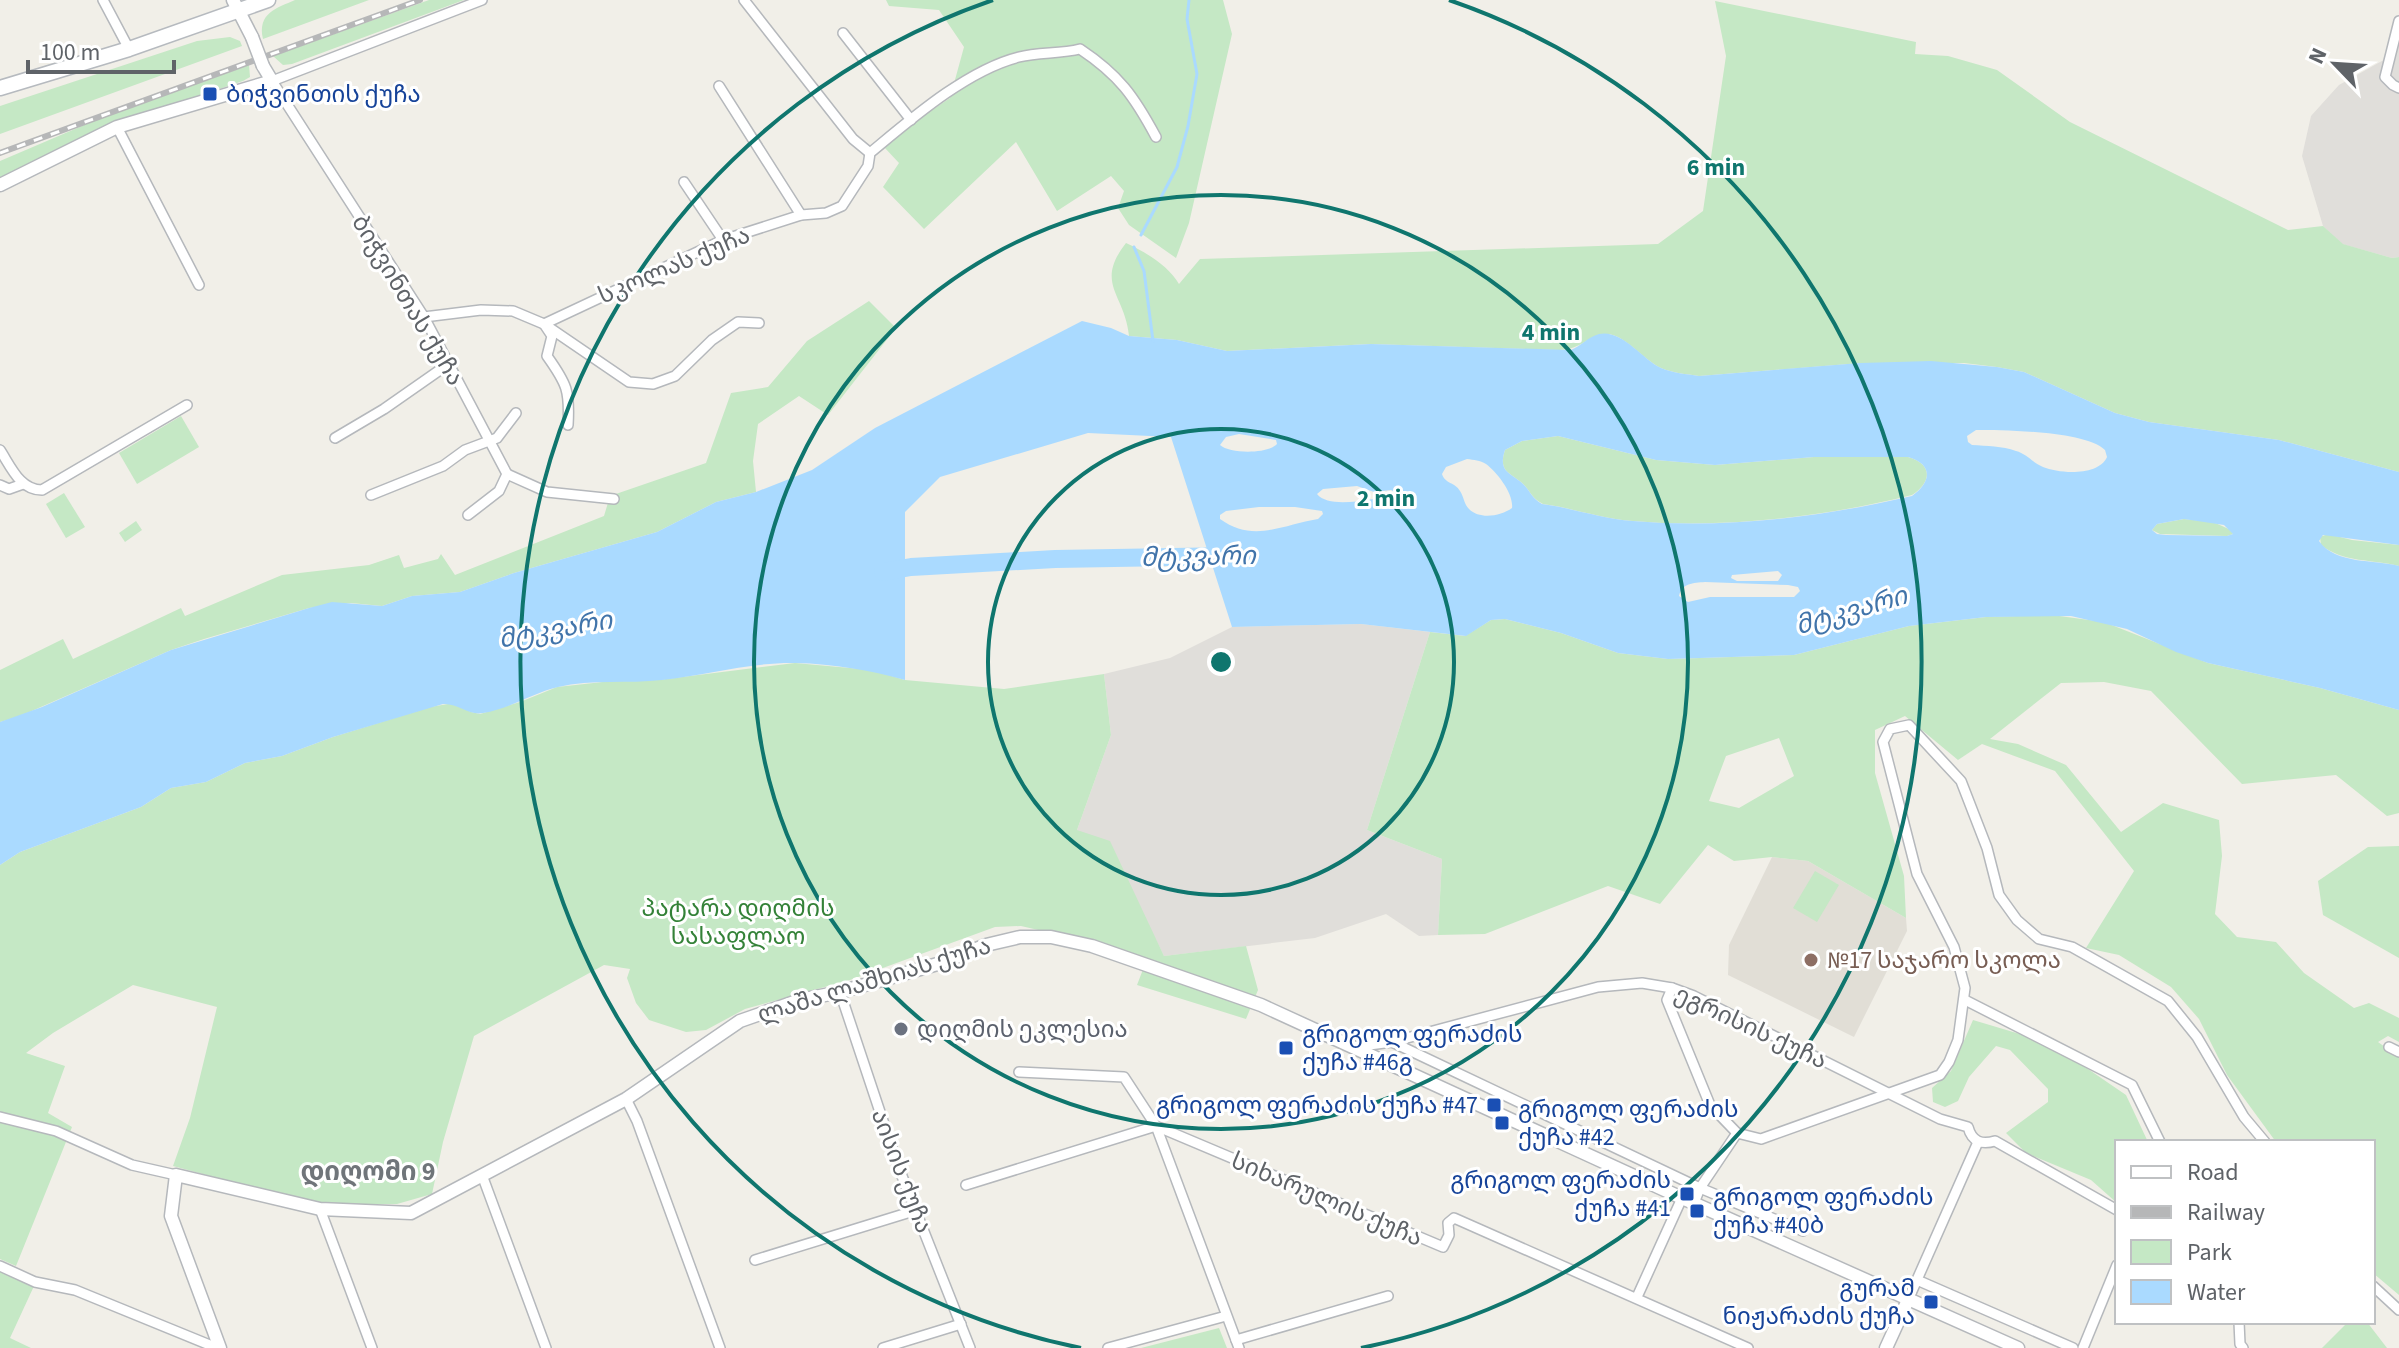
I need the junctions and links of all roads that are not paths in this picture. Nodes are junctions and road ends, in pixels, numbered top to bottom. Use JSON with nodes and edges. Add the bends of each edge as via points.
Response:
{"nodes":[{"id":1,"x":103,"y":0,"type":"edge"},
{"id":2,"x":268,"y":0,"type":"edge"},
{"id":3,"x":482,"y":0,"type":"edge"},
{"id":4,"x":744,"y":0,"type":"edge"},
{"id":5,"x":237,"y":6,"type":"edge"},
{"id":6,"x":2399,"y":21,"type":"edge"},
{"id":7,"x":843,"y":33,"type":"dead end"},
{"id":8,"x":129,"y":49,"type":"junction"},
{"id":9,"x":272,"y":81,"type":"junction"},
{"id":10,"x":1,"y":86,"type":"edge"},
{"id":11,"x":719,"y":86,"type":"dead end"},
{"id":12,"x":2399,"y":88,"type":"edge"},
{"id":13,"x":911,"y":120,"type":"junction"},
{"id":14,"x":117,"y":127,"type":"junction"},
{"id":15,"x":1156,"y":137,"type":"dead end"},
{"id":16,"x":870,"y":153,"type":"junction"},
{"id":17,"x":684,"y":182,"type":"dead end"},
{"id":18,"x":0,"y":185,"type":"edge"},
{"id":19,"x":801,"y":215,"type":"junction"},
{"id":20,"x":723,"y":240,"type":"junction"},
{"id":21,"x":199,"y":285,"type":"dead end"},
{"id":22,"x":424,"y":317,"type":"junction"},
{"id":23,"x":759,"y":323,"type":"dead end"},
{"id":24,"x":544,"y":324,"type":"junction"},
{"id":25,"x":447,"y":365,"type":"junction"},
{"id":26,"x":187,"y":405,"type":"dead end"},
{"id":27,"x":516,"y":413,"type":"dead end"},
{"id":28,"x":568,"y":425,"type":"dead end"},
{"id":29,"x":335,"y":438,"type":"dead end"},
{"id":30,"x":489,"y":439,"type":"junction"},
{"id":31,"x":0,"y":450,"type":"edge"},
{"id":32,"x":507,"y":474,"type":"junction"},
{"id":33,"x":23,"y":484,"type":"junction"},
{"id":34,"x":0,"y":485,"type":"edge"},
{"id":35,"x":371,"y":495,"type":"dead end"},
{"id":36,"x":614,"y":499,"type":"dead end"},
{"id":37,"x":468,"y":515,"type":"dead end"},
{"id":38,"x":1672,"y":988,"type":"junction"},
{"id":39,"x":840,"y":992,"type":"junction"},
{"id":40,"x":1965,"y":1000,"type":"junction"},
{"id":41,"x":1392,"y":1042,"type":"junction"},
{"id":42,"x":1351,"y":1047,"type":"junction"},
{"id":43,"x":1019,"y":1072,"type":"dead end"},
{"id":44,"x":1890,"y":1093,"type":"junction"},
{"id":45,"x":626,"y":1099,"type":"junction"},
{"id":46,"x":0,"y":1117,"type":"edge"},
{"id":47,"x":1156,"y":1126,"type":"junction"},
{"id":48,"x":1737,"y":1133,"type":"junction"},
{"id":49,"x":2159,"y":1140,"type":"edge"},
{"id":50,"x":2263,"y":1140,"type":"edge"},
{"id":51,"x":1978,"y":1142,"type":"junction"},
{"id":52,"x":176,"y":1175,"type":"junction"},
{"id":53,"x":482,"y":1175,"type":"junction"},
{"id":54,"x":966,"y":1185,"type":"dead end"},
{"id":55,"x":1700,"y":1188,"type":"junction"},
{"id":56,"x":1688,"y":1201,"type":"junction"},
{"id":57,"x":320,"y":1209,"type":"junction"},
{"id":58,"x":2115,"y":1209,"type":"edge"},
{"id":59,"x":917,"y":1210,"type":"junction"},
{"id":60,"x":1803,"y":1231,"type":"dead end"},
{"id":61,"x":755,"y":1260,"type":"dead end"},
{"id":62,"x":0,"y":1266,"type":"edge"},
{"id":63,"x":2115,"y":1270,"type":"edge"},
{"id":64,"x":1917,"y":1280,"type":"junction"},
{"id":65,"x":2375,"y":1288,"type":"edge"},
{"id":66,"x":1388,"y":1296,"type":"dead end"},
{"id":67,"x":1637,"y":1297,"type":"junction"},
{"id":68,"x":1908,"y":1300,"type":"junction"},
{"id":69,"x":2399,"y":1310,"type":"edge"},
{"id":70,"x":1226,"y":1316,"type":"junction"},
{"id":71,"x":961,"y":1324,"type":"junction"},
{"id":72,"x":2239,"y":1324,"type":"edge"},
{"id":73,"x":1237,"y":1344,"type":"edge"},
{"id":74,"x":218,"y":1348,"type":"edge"},
{"id":75,"x":372,"y":1348,"type":"edge"},
{"id":76,"x":546,"y":1348,"type":"edge"},
{"id":77,"x":720,"y":1348,"type":"edge"},
{"id":78,"x":883,"y":1348,"type":"edge"},
{"id":79,"x":970,"y":1348,"type":"edge"},
{"id":80,"x":1108,"y":1348,"type":"edge"},
{"id":81,"x":1748,"y":1348,"type":"edge"},
{"id":82,"x":1886,"y":1348,"type":"edge"},
{"id":83,"x":2018,"y":1348,"type":"edge"},
{"id":84,"x":2073,"y":1348,"type":"edge"},
{"id":85,"x":2083,"y":1348,"type":"edge"},
{"id":86,"x":2243,"y":1348,"type":"edge"}],
"edges":[{"from":1,"to":8,"type":"street"},
{"from":2,"to":5,"type":"main road"},
{"from":3,"to":9,"type":"street"},
{"from":4,"to":16,"type":"street","via":[[853,139]]},
{"from":5,"to":8,"type":"main road"},
{"from":5,"to":9,"type":"street","bridge":true},
{"from":6,"to":12,"type":"street","via":[[2385,77]]},
{"from":7,"to":13,"type":"street"},
{"from":8,"to":10,"type":"main road"},
{"from":9,"to":14,"type":"street"},
{"from":9,"to":22,"type":"street","name":"ბიჭვინთას ქუჩა"},
{"from":11,"to":19,"type":"street"},
{"from":13,"to":15,"type":"street","name":"სკოლას ქუჩა","via":[[994,65],[1080,49],[1114,73]]},
{"from":13,"to":16,"type":"street","name":"სკოლას ქუჩა"},
{"from":14,"to":18,"type":"street"},
{"from":14,"to":21,"type":"street"},
{"from":16,"to":19,"type":"street","name":"სკოლას ქუჩა","via":[[868,166],[842,206]]},
{"from":17,"to":20,"type":"street"},
{"from":19,"to":20,"type":"street","name":"სკოლას ქუჩა"},
{"from":20,"to":24,"type":"street","name":"სკოლას ქუჩა"},
{"from":22,"to":24,"type":"street","via":[[513,311]]},
{"from":22,"to":25,"type":"street","name":"ბიჭვინთას ქუჩა"},
{"from":23,"to":24,"type":"street","via":[[738,322],[675,376],[653,384],[629,382]]},
{"from":24,"to":28,"type":"street","via":[[552,336],[547,356],[570,395]]},
{"from":25,"to":29,"type":"street"},
{"from":25,"to":30,"type":"street","name":"ბიჭვინთას ქუჩა"},
{"from":26,"to":33,"type":"street","via":[[42,490]]},
{"from":27,"to":30,"type":"street","via":[[497,438]]},
{"from":30,"to":32,"type":"street","name":"ბიჭვინთას ქუჩა"},
{"from":30,"to":35,"type":"street","via":[[443,466]]},
{"from":31,"to":33,"type":"street"},
{"from":32,"to":36,"type":"street","via":[[547,492]]},
{"from":32,"to":37,"type":"street","via":[[499,491]]},
{"from":33,"to":34,"type":"street","via":[[9,489]]},
{"from":38,"to":41,"type":"street","name":"ეგრისის ქუჩა","via":[[1642,983],[1598,987]]},
{"from":38,"to":44,"type":"street","name":"ეგრისის ქუჩა"},
{"from":38,"to":48,"type":"street","via":[[1667,1000],[1710,1105]]},
{"from":39,"to":42,"type":"street","name":"ლაშა ლაშხიას ქუჩა","via":[[986,945],[1051,937],[1244,998]]},
{"from":39,"to":45,"type":"street","name":"ლაშა ლაშხიას ქუჩა","via":[[740,1021]]},
{"from":39,"to":59,"type":"street","name":"აისის ქუჩა"},
{"from":40,"to":44,"type":"street","via":[[1958,1040],[1940,1075]]},
{"from":40,"to":49,"type":"street","via":[[2132,1085]]},
{"from":40,"to":50,"type":"street","via":[[1954,947],[1917,874],[1883,742],[1890,729],[1909,725],[1961,781],[1999,895],[2017,920],[2039,939],[2072,947],[2168,1001]]},
{"from":41,"to":42,"type":"street","name":"ეგრისის ქუჩა"},
{"from":41,"to":55,"type":"street"},
{"from":42,"to":56,"type":"street","name":"ლაშა ლაშხიას ქუჩა"},
{"from":43,"to":47,"type":"street","via":[[1124,1077]]},
{"from":44,"to":48,"type":"street","via":[[1761,1139]]},
{"from":44,"to":51,"type":"street","name":"ეგრისის ქუჩა","via":[[1968,1127]]},
{"from":45,"to":53,"type":"street","name":"ლაშა ლაშხიას ქუჩა"},
{"from":45,"to":77,"type":"street"},
{"from":46,"to":52,"type":"street","name":"ლაშა ლაშხიას ქუჩა","via":[[56,1131],[132,1165]]},
{"from":47,"to":54,"type":"street"},
{"from":47,"to":67,"type":"street","name":"სიხარულის ქუჩა","via":[[1443,1247],[1454,1218]]},
{"from":47,"to":70,"type":"street"},
{"from":48,"to":55,"type":"street"},
{"from":51,"to":58,"type":"street","name":"ეგრისის ქუჩა","via":[[1995,1141]]},
{"from":51,"to":64,"type":"street"},
{"from":52,"to":57,"type":"street","name":"ლაშა ლაშხიას ქუჩა"},
{"from":52,"to":74,"type":"street","via":[[171,1216]]},
{"from":53,"to":57,"type":"street","name":"ლაშა ლაშხიას ქუჩა","via":[[411,1213]]},
{"from":53,"to":76,"type":"street"},
{"from":55,"to":56,"type":"street"},
{"from":55,"to":60,"type":"street"},
{"from":56,"to":67,"type":"street"},
{"from":56,"to":68,"type":"street","name":"ლაშა ლაშხიას ქუჩა"},
{"from":57,"to":75,"type":"street"},
{"from":59,"to":61,"type":"street"},
{"from":59,"to":71,"type":"street","name":"აისის ქუჩა"},
{"from":62,"to":74,"type":"street"},
{"from":63,"to":85,"type":"street"},
{"from":64,"to":68,"type":"street"},
{"from":64,"to":84,"type":"street"},
{"from":65,"to":69,"type":"street"},
{"from":66,"to":73,"type":"street"},
{"from":67,"to":81,"type":"street","name":"სიხარულის ქუჩა"},
{"from":68,"to":82,"type":"street"},
{"from":68,"to":83,"type":"street","name":"ლაშა ლაშხიას ქუჩა"},
{"from":70,"to":73,"type":"street"},
{"from":70,"to":80,"type":"street"},
{"from":71,"to":78,"type":"street"},
{"from":71,"to":79,"type":"street","name":"აისის ქუჩა"},
{"from":72,"to":86,"type":"street"}]}
